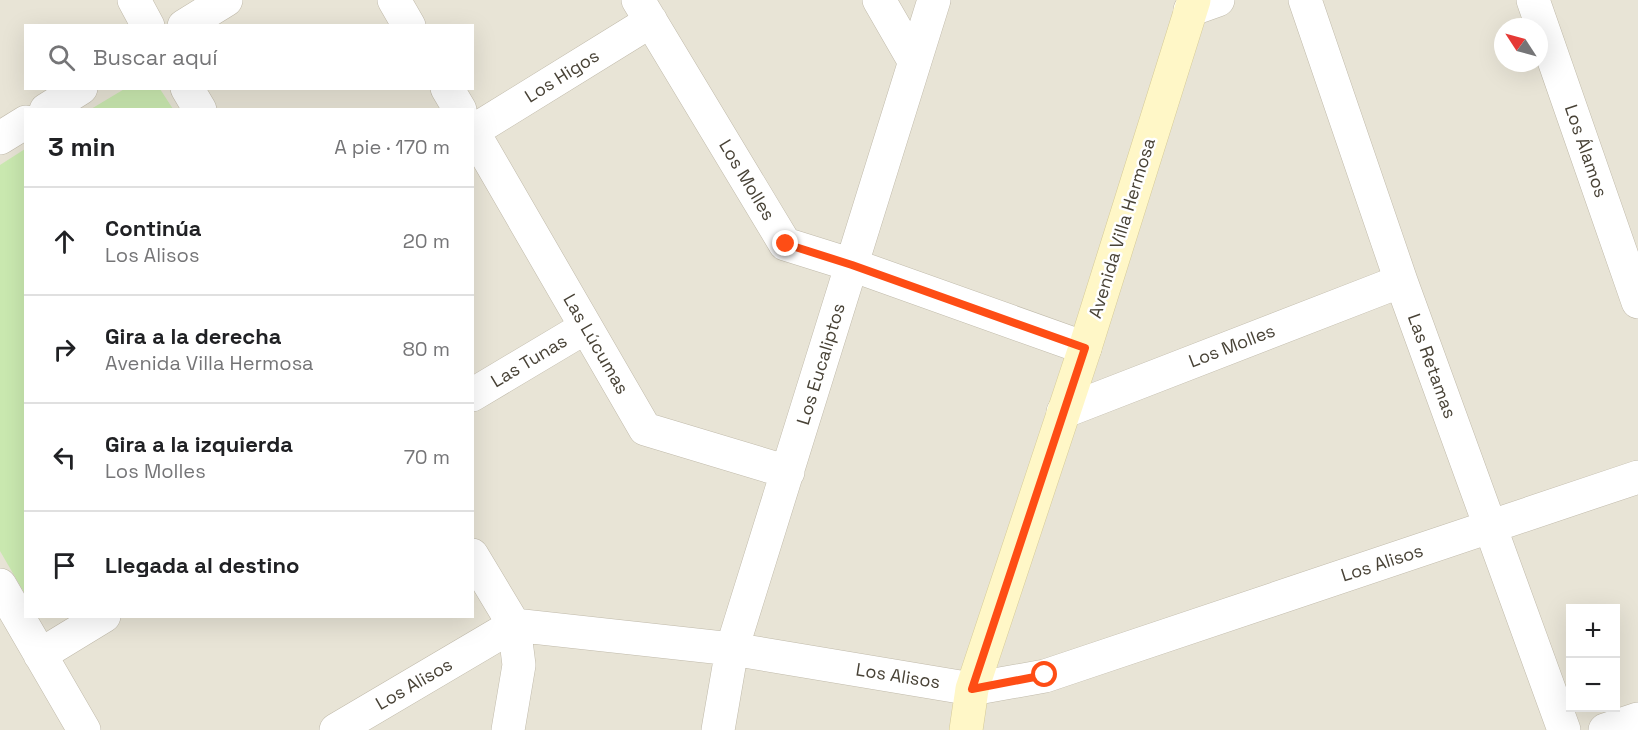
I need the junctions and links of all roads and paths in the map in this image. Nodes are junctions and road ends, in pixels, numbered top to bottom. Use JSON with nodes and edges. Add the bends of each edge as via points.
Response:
{"nodes":[{"id":1,"x":134,"y":0,"type":"edge"},
{"id":2,"x":226,"y":0,"type":"edge"},
{"id":3,"x":393,"y":0,"type":"edge"},
{"id":4,"x":879,"y":0,"type":"edge"},
{"id":5,"x":934,"y":0,"type":"edge"},
{"id":6,"x":1305,"y":0,"type":"edge"},
{"id":7,"x":1533,"y":0,"type":"edge"},
{"id":8,"x":1201,"y":3,"type":"edge"},
{"id":9,"x":645,"y":11,"type":"edge"},
{"id":10,"x":147,"y":24,"type":"edge"},
{"id":11,"x":187,"y":24,"type":"edge"},
{"id":12,"x":408,"y":24,"type":"edge"},
{"id":13,"x":913,"y":59,"type":"junction"},
{"id":14,"x":78,"y":90,"type":"edge"},
{"id":15,"x":188,"y":90,"type":"edge"},
{"id":16,"x":448,"y":90,"type":"edge"},
{"id":17,"x":49,"y":108,"type":"edge"},
{"id":18,"x":199,"y":108,"type":"edge"},
{"id":19,"x":459,"y":108,"type":"edge"},
{"id":20,"x":24,"y":123,"type":"edge"},
{"id":21,"x":474,"y":130,"type":"edge"},
{"id":22,"x":474,"y":133,"type":"edge"},
{"id":23,"x":0,"y":138,"type":"edge"},
{"id":24,"x":852,"y":265,"type":"junction"},
{"id":25,"x":1401,"y":281,"type":"junction"},
{"id":26,"x":1638,"y":302,"type":"edge"},
{"id":27,"x":586,"y":327,"type":"junction"},
{"id":28,"x":1085,"y":348,"type":"junction"},
{"id":29,"x":474,"y":394,"type":"edge"},
{"id":30,"x":1063,"y":412,"type":"junction"},
{"id":31,"x":788,"y":472,"type":"junction"},
{"id":32,"x":1638,"y":477,"type":"edge"},
{"id":33,"x":1490,"y":527,"type":"junction"},
{"id":34,"x":474,"y":558,"type":"edge"},
{"id":35,"x":0,"y":585,"type":"edge"},
{"id":36,"x":101,"y":618,"type":"edge"},
{"id":37,"x":514,"y":625,"type":"junction"},
{"id":38,"x":732,"y":649,"type":"junction"},
{"id":39,"x":40,"y":655,"type":"junction"},
{"id":40,"x":972,"y":689,"type":"junction"},
{"id":41,"x":1638,"y":718,"type":"edge"},
{"id":42,"x":84,"y":730,"type":"edge"},
{"id":43,"x":336,"y":730,"type":"edge"},
{"id":44,"x":508,"y":730,"type":"edge"},
{"id":45,"x":718,"y":730,"type":"edge"},
{"id":46,"x":966,"y":730,"type":"edge"},
{"id":47,"x":1564,"y":730,"type":"edge"},
{"id":48,"x":1605,"y":730,"type":"edge"}],
"edges":[{"from":1,"to":10,"type":"street"},
{"from":2,"to":11,"type":"street"},
{"from":3,"to":12,"type":"street"},
{"from":4,"to":13,"type":"street"},
{"from":5,"to":13,"type":"street","name":"Los Eucaliptos"},
{"from":6,"to":25,"type":"street","name":"Las Retamas"},
{"from":7,"to":26,"type":"street","name":"Los Álamos"},
{"from":8,"to":28,"type":"main road","name":"Avenida Villa Hermosa"},
{"from":9,"to":21,"type":"street","name":"Los Higos"},
{"from":9,"to":24,"type":"street","name":"Los Molles","via":[[786,244]]},
{"from":13,"to":24,"type":"street","name":"Los Eucaliptos"},
{"from":14,"to":17,"type":"street"},
{"from":15,"to":18,"type":"street"},
{"from":16,"to":19,"type":"street"},
{"from":20,"to":23,"type":"street"},
{"from":22,"to":27,"type":"street","name":"Las Lúcumas"},
{"from":24,"to":28,"type":"street","name":"Los Molles"},
{"from":24,"to":31,"type":"street","name":"Los Eucaliptos"},
{"from":25,"to":30,"type":"street","name":"Los Molles"},
{"from":25,"to":33,"type":"street","name":"Las Retamas"},
{"from":27,"to":29,"type":"street","name":"Las Tunas"},
{"from":27,"to":31,"type":"street","name":"Las Lúcumas","via":[[645,429]]},
{"from":28,"to":30,"type":"main road","name":"Avenida Villa Hermosa"},
{"from":30,"to":40,"type":"main road","name":"Avenida Villa Hermosa"},
{"from":31,"to":38,"type":"street","name":"Los Eucaliptos"},
{"from":32,"to":33,"type":"street","name":"Los Alisos"},
{"from":33,"to":40,"type":"street","name":"Los Alisos","via":[[1045,675]]},
{"from":33,"to":47,"type":"street","name":"Las Retamas"},
{"from":34,"to":37,"type":"street"},
{"from":35,"to":39,"type":"street"},
{"from":36,"to":39,"type":"street"},
{"from":37,"to":38,"type":"street","name":"Los Alisos"},
{"from":37,"to":43,"type":"street","name":"Los Alisos"},
{"from":37,"to":44,"type":"street","via":[[519,665]]},
{"from":38,"to":40,"type":"street","name":"Los Alisos"},
{"from":38,"to":45,"type":"street","name":"Los Eucaliptos"},
{"from":39,"to":42,"type":"street"},
{"from":40,"to":46,"type":"main road","name":"Avenida Villa Hermosa"},
{"from":41,"to":48,"type":"street"}]}
